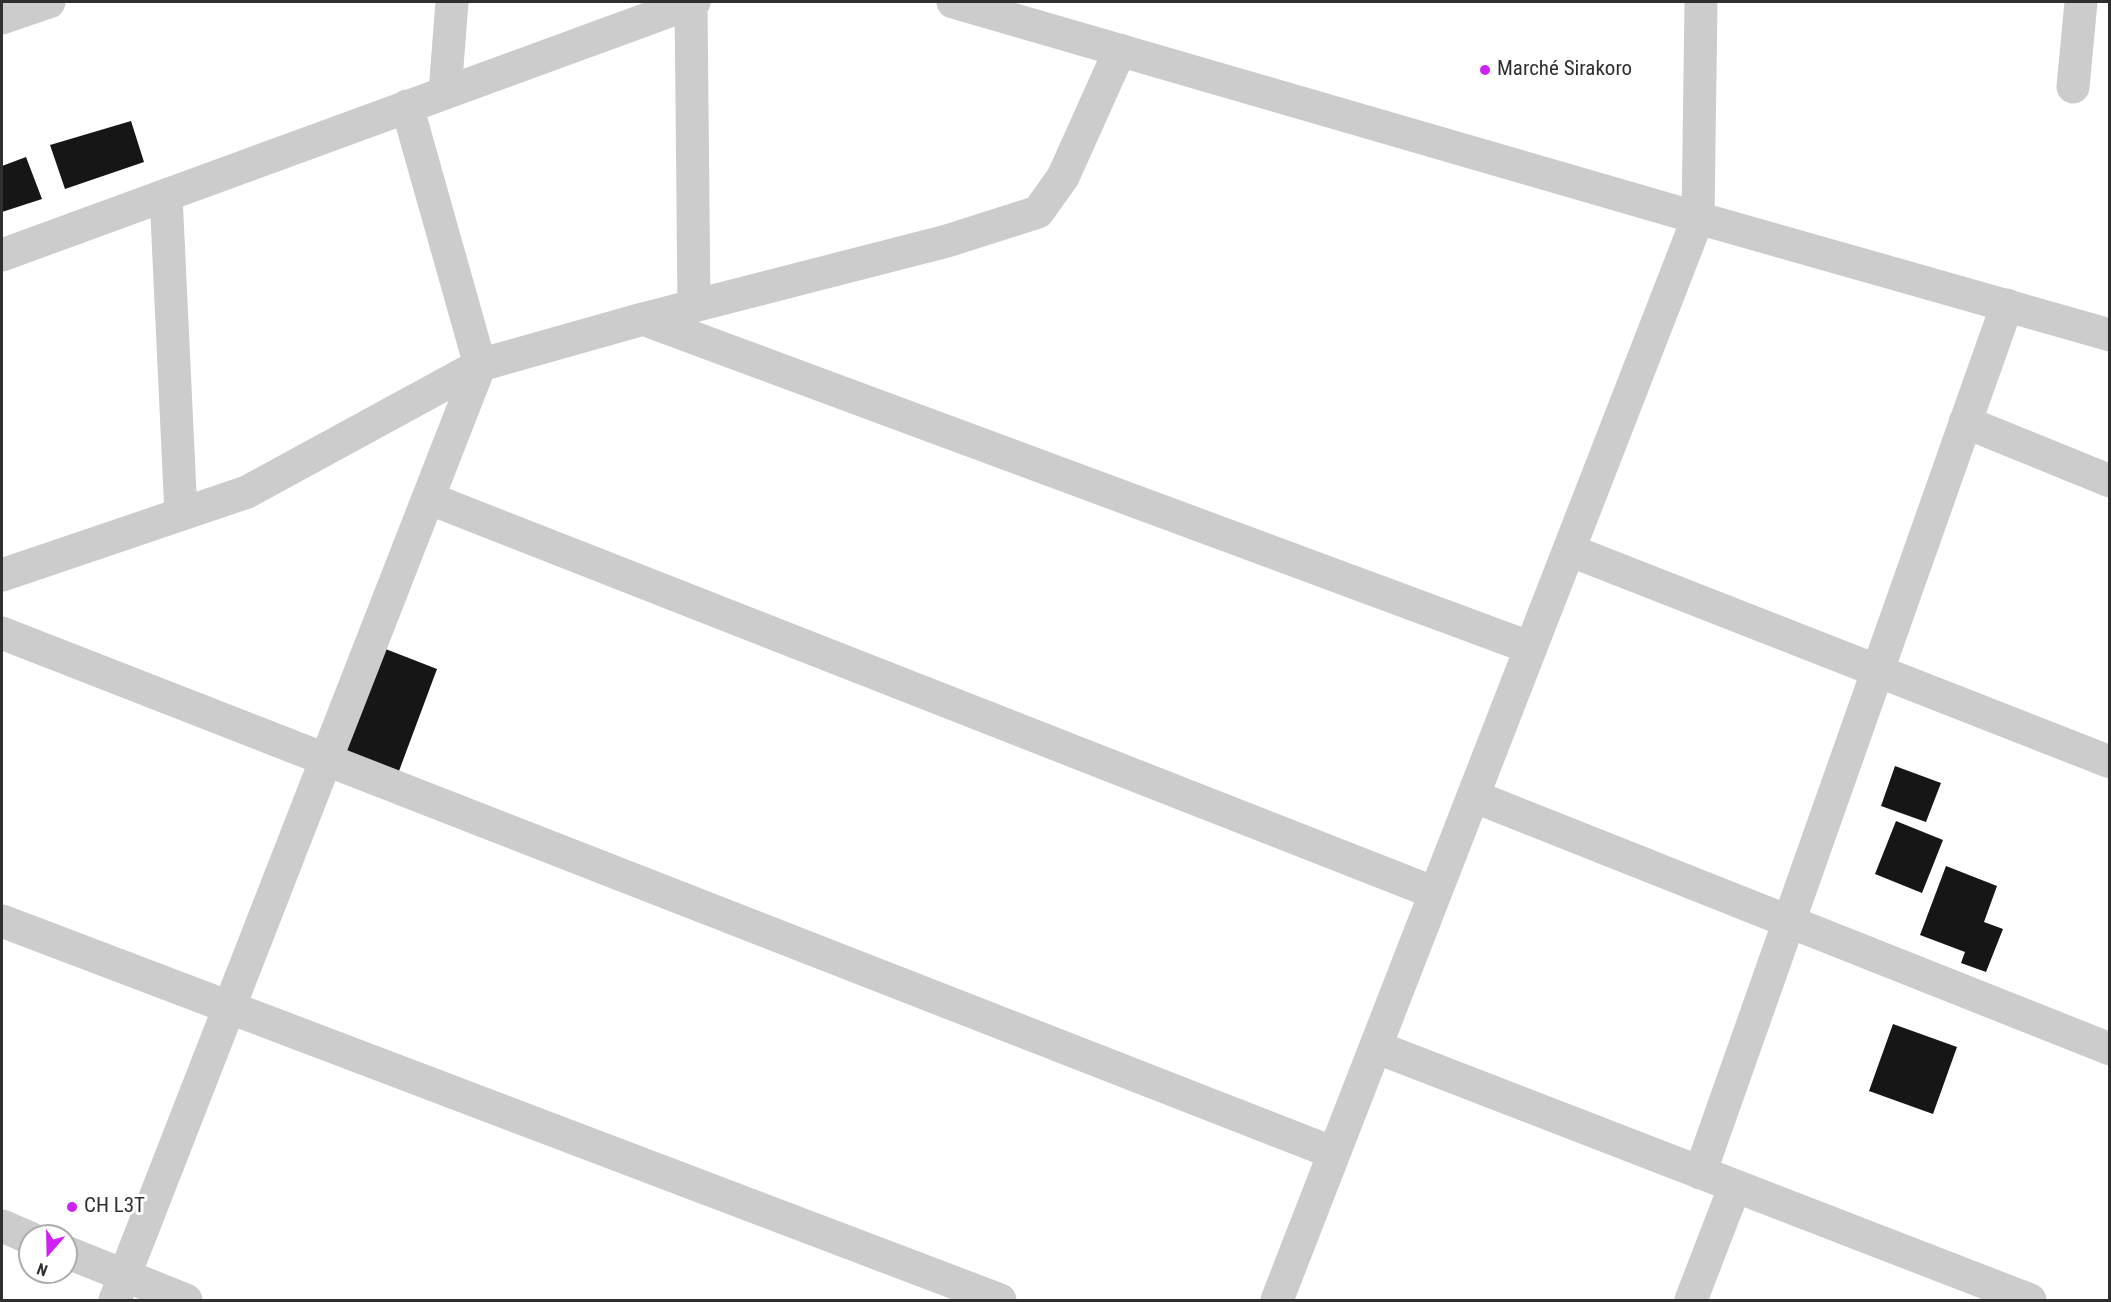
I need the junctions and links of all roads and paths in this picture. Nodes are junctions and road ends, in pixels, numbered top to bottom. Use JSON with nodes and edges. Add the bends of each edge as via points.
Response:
{"nodes":[{"id":1,"x":49,"y":2,"type":"edge"},
{"id":2,"x":452,"y":2,"type":"edge"},
{"id":3,"x":692,"y":2,"type":"edge"},
{"id":4,"x":953,"y":2,"type":"edge"},
{"id":5,"x":1701,"y":2,"type":"edge"},
{"id":6,"x":2081,"y":2,"type":"edge"},
{"id":7,"x":2,"y":18,"type":"edge"},
{"id":8,"x":1120,"y":50,"type":"junction"},
{"id":9,"x":2073,"y":87,"type":"dead end"},
{"id":10,"x":445,"y":92,"type":"junction"},
{"id":11,"x":407,"y":106,"type":"junction"},
{"id":12,"x":166,"y":195,"type":"junction"},
{"id":13,"x":1698,"y":218,"type":"junction"},
{"id":14,"x":2,"y":255,"type":"edge"},
{"id":15,"x":2007,"y":305,"type":"junction"},
{"id":16,"x":694,"y":306,"type":"junction"},
{"id":17,"x":643,"y":319,"type":"junction"},
{"id":18,"x":2109,"y":334,"type":"edge"},
{"id":19,"x":480,"y":365,"type":"junction"},
{"id":20,"x":1965,"y":422,"type":"junction"},
{"id":21,"x":2109,"y":481,"type":"edge"},
{"id":22,"x":428,"y":498,"type":"junction"},
{"id":23,"x":181,"y":514,"type":"junction"},
{"id":24,"x":1569,"y":550,"type":"junction"},
{"id":25,"x":2,"y":575,"type":"edge"},
{"id":26,"x":2,"y":633,"type":"edge"},
{"id":27,"x":1531,"y":648,"type":"junction"},
{"id":28,"x":1878,"y":671,"type":"junction"},
{"id":29,"x":327,"y":760,"type":"junction"},
{"id":30,"x":2109,"y":762,"type":"edge"},
{"id":31,"x":1473,"y":796,"type":"junction"},
{"id":32,"x":1435,"y":893,"type":"junction"},
{"id":33,"x":2,"y":921,"type":"edge"},
{"id":34,"x":1789,"y":922,"type":"junction"},
{"id":35,"x":230,"y":1008,"type":"junction"},
{"id":36,"x":1376,"y":1047,"type":"junction"},
{"id":37,"x":2109,"y":1049,"type":"edge"},
{"id":38,"x":1334,"y":1153,"type":"junction"},
{"id":39,"x":1700,"y":1173,"type":"junction"},
{"id":40,"x":1735,"y":1186,"type":"junction"},
{"id":41,"x":2,"y":1226,"type":"edge"},
{"id":42,"x":18,"y":1233,"type":"edge"},
{"id":43,"x":78,"y":1260,"type":"edge"},
{"id":44,"x":120,"y":1288,"type":"edge"},
{"id":45,"x":186,"y":1300,"type":"edge"},
{"id":46,"x":1000,"y":1300,"type":"edge"},
{"id":47,"x":1277,"y":1300,"type":"edge"},
{"id":48,"x":1691,"y":1300,"type":"edge"},
{"id":49,"x":2030,"y":1300,"type":"edge"}],
"edges":[{"from":1,"to":7,"type":"street"},
{"from":2,"to":10,"type":"street"},
{"from":3,"to":10,"type":"street"},
{"from":3,"to":16,"type":"street"},
{"from":4,"to":8,"type":"street"},
{"from":5,"to":13,"type":"street"},
{"from":6,"to":9,"type":"street"},
{"from":8,"to":13,"type":"street"},
{"from":8,"to":16,"type":"street","via":[[1063,177],[1038,212],[947,241]]},
{"from":10,"to":11,"type":"street"},
{"from":11,"to":12,"type":"street"},
{"from":11,"to":19,"type":"street"},
{"from":12,"to":14,"type":"street"},
{"from":12,"to":23,"type":"street"},
{"from":13,"to":15,"type":"street"},
{"from":13,"to":24,"type":"street"},
{"from":15,"to":18,"type":"street"},
{"from":15,"to":20,"type":"street"},
{"from":16,"to":17,"type":"street"},
{"from":17,"to":19,"type":"street"},
{"from":17,"to":27,"type":"street"},
{"from":19,"to":22,"type":"street"},
{"from":19,"to":23,"type":"street","via":[[248,492]]},
{"from":20,"to":21,"type":"street"},
{"from":20,"to":28,"type":"street"},
{"from":22,"to":29,"type":"street"},
{"from":22,"to":32,"type":"street"},
{"from":23,"to":25,"type":"street"},
{"from":24,"to":27,"type":"street"},
{"from":24,"to":28,"type":"street"},
{"from":26,"to":29,"type":"street"},
{"from":27,"to":31,"type":"street"},
{"from":28,"to":30,"type":"street"},
{"from":28,"to":34,"type":"street"},
{"from":29,"to":35,"type":"street"},
{"from":29,"to":38,"type":"street"},
{"from":31,"to":32,"type":"street"},
{"from":31,"to":34,"type":"street"},
{"from":32,"to":36,"type":"street"},
{"from":33,"to":35,"type":"street"},
{"from":34,"to":37,"type":"street"},
{"from":34,"to":39,"type":"street"},
{"from":35,"to":44,"type":"street"},
{"from":35,"to":46,"type":"street"},
{"from":36,"to":38,"type":"street"},
{"from":36,"to":39,"type":"street"},
{"from":38,"to":47,"type":"street"},
{"from":39,"to":40,"type":"street"},
{"from":40,"to":48,"type":"street"},
{"from":40,"to":49,"type":"street"},
{"from":41,"to":42,"type":"street"},
{"from":43,"to":44,"type":"street"},
{"from":44,"to":45,"type":"street"}]}
